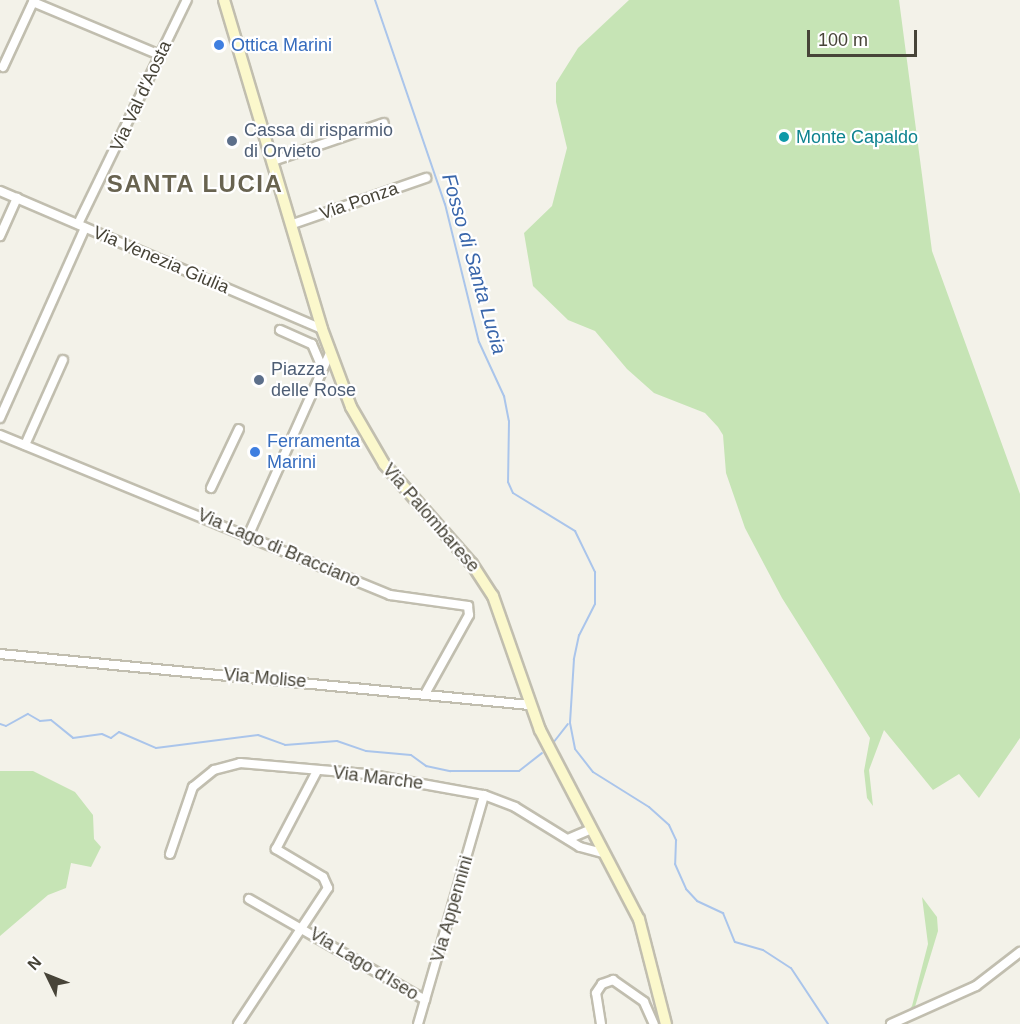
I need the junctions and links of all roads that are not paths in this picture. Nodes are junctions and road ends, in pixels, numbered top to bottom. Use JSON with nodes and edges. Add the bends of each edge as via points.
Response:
{"nodes":[{"id":1,"x":187,"y":0,"type":"edge"},
{"id":2,"x":224,"y":0,"type":"edge"},
{"id":3,"x":34,"y":1,"type":"edge"},
{"id":4,"x":160,"y":55,"type":"junction"},
{"id":5,"x":3,"y":67,"type":"dead end"},
{"id":6,"x":384,"y":123,"type":"dead end"},
{"id":7,"x":273,"y":161,"type":"junction"},
{"id":8,"x":426,"y":178,"type":"dead end"},
{"id":9,"x":0,"y":191,"type":"edge"},
{"id":10,"x":17,"y":198,"type":"junction"},
{"id":11,"x":292,"y":224,"type":"junction"},
{"id":12,"x":81,"y":226,"type":"junction"},
{"id":13,"x":0,"y":236,"type":"edge"},
{"id":14,"x":322,"y":329,"type":"junction"},
{"id":15,"x":280,"y":330,"type":"dead end"},
{"id":16,"x":330,"y":353,"type":"junction"},
{"id":17,"x":63,"y":360,"type":"dead end"},
{"id":18,"x":322,"y":368,"type":"junction"},
{"id":19,"x":0,"y":418,"type":"edge"},
{"id":20,"x":239,"y":429,"type":"dead end"},
{"id":21,"x":0,"y":435,"type":"edge"},
{"id":22,"x":25,"y":445,"type":"junction"},
{"id":23,"x":211,"y":488,"type":"dead end"},
{"id":24,"x":249,"y":534,"type":"junction"},
{"id":25,"x":0,"y":654,"type":"edge"},
{"id":26,"x":425,"y":694,"type":"junction"},
{"id":27,"x":530,"y":705,"type":"junction"},
{"id":28,"x":317,"y":771,"type":"junction"},
{"id":29,"x":484,"y":795,"type":"junction"},
{"id":30,"x":589,"y":830,"type":"junction"},
{"id":31,"x":568,"y":839,"type":"junction"},
{"id":32,"x":602,"y":853,"type":"junction"},
{"id":33,"x":170,"y":854,"type":"dead end"},
{"id":34,"x":249,"y":899,"type":"dead end"},
{"id":35,"x":303,"y":927,"type":"junction"},
{"id":36,"x":1020,"y":952,"type":"edge"},
{"id":37,"x":425,"y":1000,"type":"junction"},
{"id":38,"x":238,"y":1024,"type":"edge"},
{"id":39,"x":418,"y":1024,"type":"edge"},
{"id":40,"x":601,"y":1024,"type":"edge"},
{"id":41,"x":654,"y":1024,"type":"edge"},
{"id":42,"x":666,"y":1024,"type":"edge"},
{"id":43,"x":891,"y":1024,"type":"edge"}],
"edges":[{"from":1,"to":4,"type":"street","name":"Via Val d'Aosta"},
{"from":2,"to":7,"type":"main road","name":"Via Palombarese"},
{"from":3,"to":4,"type":"street"},
{"from":3,"to":5,"type":"street"},
{"from":4,"to":12,"type":"street","name":"Via Val d'Aosta"},
{"from":6,"to":7,"type":"street"},
{"from":7,"to":11,"type":"main road","name":"Via Palombarese"},
{"from":8,"to":11,"type":"street","name":"Via Ponza"},
{"from":9,"to":10,"type":"street","name":"Via Venezia Giulia"},
{"from":10,"to":12,"type":"street","name":"Via Venezia Giulia"},
{"from":10,"to":13,"type":"street"},
{"from":11,"to":14,"type":"main road","name":"Via Palombarese"},
{"from":12,"to":14,"type":"street","name":"Via Venezia Giulia"},
{"from":12,"to":19,"type":"street","name":"Via Val d'Aosta"},
{"from":14,"to":16,"type":"main road","name":"Via Palombarese"},
{"from":15,"to":18,"type":"street","via":[[312,344]]},
{"from":16,"to":18,"type":"street"},
{"from":16,"to":27,"type":"main road","name":"Via Palombarese","via":[[356,420],[377,455],[472,564],[493,596]]},
{"from":17,"to":22,"type":"street"},
{"from":18,"to":24,"type":"street"},
{"from":20,"to":23,"type":"street"},
{"from":21,"to":22,"type":"street","name":"Via Lago di Bracciano"},
{"from":22,"to":24,"type":"street","name":"Via Lago di Bracciano"},
{"from":24,"to":26,"type":"street","name":"Via Lago di Bracciano","via":[[397,597],[470,607]]},
{"from":25,"to":26,"type":"street","name":"Via Molise"},
{"from":26,"to":27,"type":"street","name":"Via Molise"},
{"from":27,"to":30,"type":"main road","name":"Via Palombarese"},
{"from":28,"to":29,"type":"street","name":"Via Marche","via":[[376,775]]},
{"from":28,"to":33,"type":"street","via":[[240,763],[206,774],[188,795]]},
{"from":28,"to":35,"type":"street","name":"Via Marche","via":[[276,847],[329,883]]},
{"from":29,"to":31,"type":"street","name":"Via Marche","via":[[515,807]]},
{"from":29,"to":37,"type":"street","name":"Via Appennini"},
{"from":30,"to":31,"type":"street"},
{"from":30,"to":32,"type":"main road","name":"Via Palombarese"},
{"from":31,"to":32,"type":"street","name":"Via Marche"},
{"from":32,"to":42,"type":"main road","name":"Via Palombarese","via":[[639,919]]},
{"from":34,"to":35,"type":"street","name":"Via Lago d'Iseo"},
{"from":35,"to":37,"type":"street","name":"Via Lago d'Iseo"},
{"from":35,"to":38,"type":"street","name":"Via Marche"},
{"from":36,"to":43,"type":"street","via":[[976,986]]},
{"from":37,"to":39,"type":"street","name":"Via Appennini"},
{"from":40,"to":41,"type":"street","via":[[596,993],[604,982],[613,980],[644,1002]]}]}
